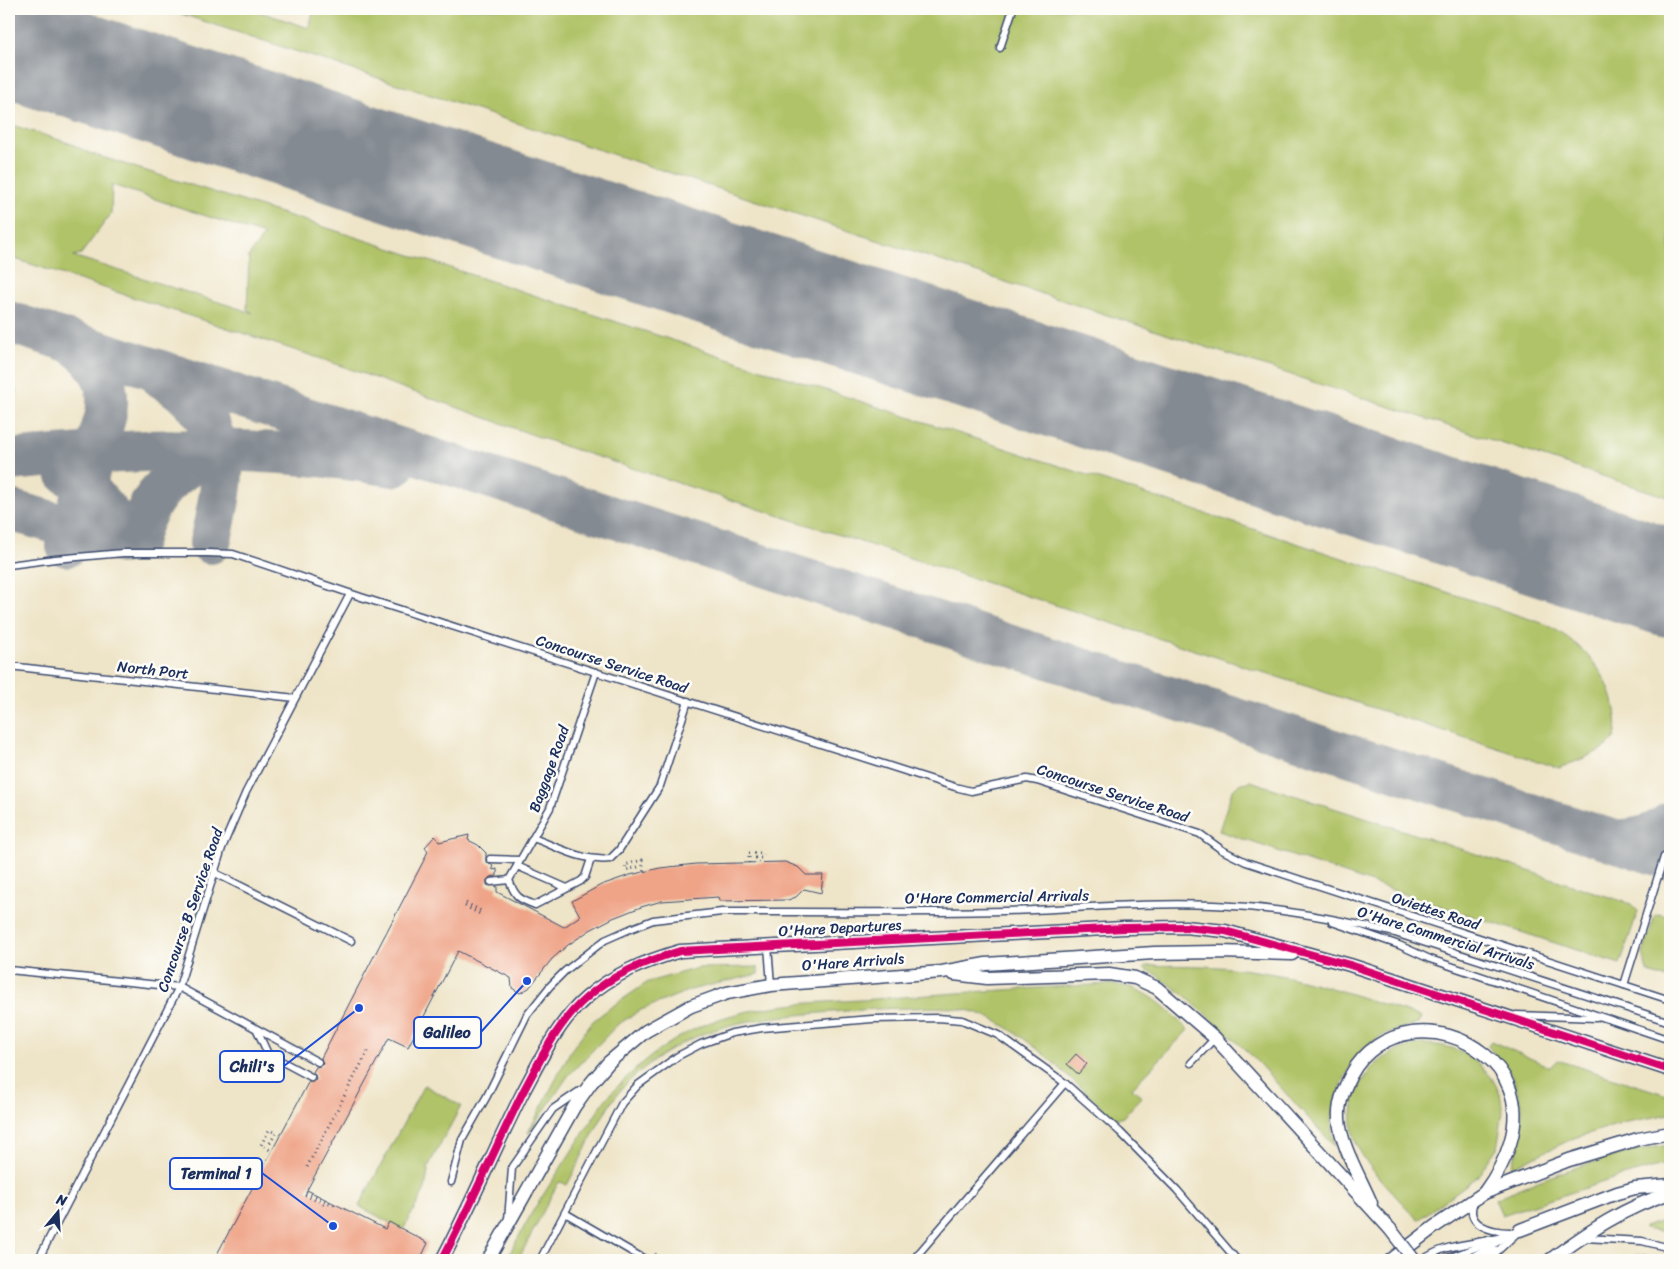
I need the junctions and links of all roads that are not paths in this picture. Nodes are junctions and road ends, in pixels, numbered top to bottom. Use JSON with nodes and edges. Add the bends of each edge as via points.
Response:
{"nodes":[{"id":1,"x":1013,"y":9,"type":"edge"},
{"id":2,"x":1000,"y":48,"type":"dead end"},
{"id":3,"x":9,"y":566,"type":"edge"},
{"id":4,"x":350,"y":594,"type":"junction"},
{"id":5,"x":9,"y":666,"type":"edge"},
{"id":6,"x":596,"y":672,"type":"junction"},
{"id":7,"x":295,"y":698,"type":"junction"},
{"id":8,"x":688,"y":701,"type":"junction"},
{"id":9,"x":1200,"y":834,"type":"joint"},
{"id":10,"x":533,"y":838,"type":"junction"},
{"id":11,"x":1664,"y":857,"type":"dead end"},
{"id":12,"x":591,"y":859,"type":"junction"},
{"id":13,"x":490,"y":860,"type":"dead end"},
{"id":14,"x":519,"y":863,"type":"junction"},
{"id":15,"x":216,"y":873,"type":"junction"},
{"id":16,"x":509,"y":880,"type":"junction"},
{"id":17,"x":491,"y":882,"type":"dead end"},
{"id":18,"x":567,"y":888,"type":"junction"},
{"id":19,"x":1311,"y":915,"type":"junction"},
{"id":20,"x":351,"y":941,"type":"dead end"},
{"id":21,"x":768,"y":945,"type":"junction"},
{"id":22,"x":1312,"y":955,"type":"junction"},
{"id":23,"x":9,"y":970,"type":"edge"},
{"id":24,"x":942,"y":972,"type":"junction"},
{"id":25,"x":771,"y":985,"type":"junction"},
{"id":26,"x":1624,"y":985,"type":"junction"},
{"id":27,"x":179,"y":987,"type":"junction"},
{"id":28,"x":1670,"y":1000,"type":"edge"},
{"id":29,"x":1502,"y":1015,"type":"junction"},
{"id":30,"x":1604,"y":1018,"type":"junction"},
{"id":31,"x":1670,"y":1022,"type":"edge"},
{"id":32,"x":257,"y":1030,"type":"junction"},
{"id":33,"x":1215,"y":1038,"type":"junction"},
{"id":34,"x":1670,"y":1040,"type":"edge"},
{"id":35,"x":318,"y":1062,"type":"dead end"},
{"id":36,"x":1191,"y":1064,"type":"dead end"},
{"id":37,"x":1670,"y":1070,"type":"edge"},
{"id":38,"x":311,"y":1077,"type":"dead end"},
{"id":39,"x":591,"y":1083,"type":"junction"},
{"id":40,"x":1065,"y":1083,"type":"junction"},
{"id":41,"x":1670,"y":1133,"type":"edge"},
{"id":42,"x":452,"y":1182,"type":"dead end"},
{"id":43,"x":1670,"y":1185,"type":"edge"},
{"id":44,"x":1670,"y":1193,"type":"edge"},
{"id":45,"x":1482,"y":1194,"type":"junction"},
{"id":46,"x":1376,"y":1212,"type":"junction"},
{"id":47,"x":565,"y":1213,"type":"junction"},
{"id":48,"x":507,"y":1225,"type":"junction"},
{"id":49,"x":1520,"y":1230,"type":"junction"},
{"id":50,"x":1580,"y":1238,"type":"junction"},
{"id":51,"x":1670,"y":1248,"type":"edge"},
{"id":52,"x":38,"y":1260,"type":"edge"},
{"id":53,"x":442,"y":1260,"type":"edge"},
{"id":54,"x":488,"y":1260,"type":"edge"},
{"id":55,"x":540,"y":1260,"type":"edge"},
{"id":56,"x":646,"y":1260,"type":"edge"},
{"id":57,"x":913,"y":1260,"type":"edge"},
{"id":58,"x":1237,"y":1260,"type":"edge"},
{"id":59,"x":1392,"y":1260,"type":"edge"},
{"id":60,"x":1414,"y":1260,"type":"edge"},
{"id":61,"x":1422,"y":1260,"type":"edge"},
{"id":62,"x":1443,"y":1260,"type":"edge"},
{"id":63,"x":1466,"y":1260,"type":"edge"},
{"id":64,"x":1479,"y":1260,"type":"edge"},
{"id":65,"x":1488,"y":1260,"type":"edge"},
{"id":66,"x":1550,"y":1260,"type":"edge"}],
"edges":[{"from":1,"to":2,"type":"lane"},
{"from":3,"to":4,"type":"lane","name":"Concourse Service Road","via":[[123,553],[233,554]]},
{"from":4,"to":6,"type":"lane","name":"Concourse Service Road"},
{"from":4,"to":7,"type":"lane","name":"Concourse B Service Road"},
{"from":5,"to":7,"type":"lane","name":"North Port"},
{"from":6,"to":8,"type":"lane","name":"Concourse Service Road"},
{"from":6,"to":10,"type":"lane","name":"Baggage Road","via":[[550,808]]},
{"from":7,"to":15,"type":"lane","name":"Concourse B Service Road","via":[[246,792],[222,848]]},
{"from":8,"to":9,"type":"lane","name":"Concourse Service Road","via":[[955,787],[971,791],[1027,779]]},
{"from":8,"to":12,"type":"lane","via":[[660,786],[619,850],[610,859]]},
{"from":9,"to":26,"type":"lane","name":"Oviettes Road","via":[[1246,862]]},
{"from":10,"to":12,"type":"lane"},
{"from":10,"to":14,"type":"lane","name":"Baggage Road"},
{"from":11,"to":26,"type":"lane"},
{"from":12,"to":18,"type":"lane","via":[[585,877]]},
{"from":13,"to":14,"type":"lane"},
{"from":14,"to":16,"type":"lane","name":"Baggage Road"},
{"from":14,"to":18,"type":"lane"},
{"from":15,"to":20,"type":"lane"},
{"from":15,"to":27,"type":"lane","name":"Concourse B Service Road"},
{"from":16,"to":17,"type":"lane"},
{"from":16,"to":18,"type":"lane","via":[[513,893],[535,904]]},
{"from":19,"to":30,"type":"lane"},
{"from":19,"to":31,"type":"lane","name":"O'Hare Commercial Arrivals","via":[[1395,933]]},
{"from":19,"to":42,"type":"lane","name":"O'Hare Commercial Arrivals","via":[[1213,905],[1165,905],[1005,911],[722,912],[653,920],[605,940],[550,986],[528,1015],[462,1140]]},
{"from":21,"to":22,"type":"street","name":"O'Hare Departures","via":[[1185,927],[1225,931]]},
{"from":21,"to":25,"type":"lane"},
{"from":21,"to":53,"type":"street","name":"O'Hare Departures","via":[[680,950],[618,974],[585,998],[564,1021],[546,1049]]},
{"from":22,"to":24,"type":"street","name":"O'Hare Arrivals","via":[[1154,953],[986,964]]},
{"from":22,"to":29,"type":"street"},
{"from":23,"to":27,"type":"lane"},
{"from":24,"to":25,"type":"street","name":"O'Hare Arrivals"},
{"from":24,"to":33,"type":"street","via":[[987,978],[1109,974],[1135,978],[1156,988]]},
{"from":25,"to":39,"type":"street","name":"O'Hare Arrivals","via":[[727,993],[669,1017],[630,1044]]},
{"from":26,"to":28,"type":"lane","name":"Oviettes Road"},
{"from":27,"to":32,"type":"lane"},
{"from":27,"to":52,"type":"lane","name":"Concourse B Service Road"},
{"from":29,"to":30,"type":"lane"},
{"from":29,"to":37,"type":"street"},
{"from":30,"to":34,"type":"lane"},
{"from":32,"to":35,"type":"lane"},
{"from":32,"to":38,"type":"lane","via":[[268,1054]]},
{"from":33,"to":36,"type":"lane"},
{"from":33,"to":46,"type":"street"},
{"from":39,"to":48,"type":"street","name":"O'Hare Arrivals"},
{"from":39,"to":48,"type":"lane","via":[[553,1110],[512,1168]]},
{"from":40,"to":47,"type":"lane","via":[[998,1035],[962,1020],[863,1020],[732,1033],[678,1056],[638,1085],[622,1103]]},
{"from":40,"to":57,"type":"lane"},
{"from":40,"to":58,"type":"lane","via":[[1172,1185]]},
{"from":41,"to":45,"type":"street","via":[[1569,1160]]},
{"from":43,"to":49,"type":"street","via":[[1617,1193]]},
{"from":44,"to":50,"type":"street","via":[[1629,1208]]},
{"from":45,"to":46,"type":"street","via":[[1497,1174],[1511,1140],[1514,1106],[1509,1087],[1489,1058],[1465,1040],[1434,1032],[1410,1032],[1373,1049],[1354,1070],[1342,1095],[1338,1118],[1342,1137]]},
{"from":45,"to":49,"type":"lane","via":[[1472,1207],[1474,1219],[1479,1224],[1495,1231]]},
{"from":45,"to":59,"type":"street"},
{"from":46,"to":60,"type":"street","bridge":true},
{"from":47,"to":55,"type":"lane"},
{"from":47,"to":56,"type":"lane"},
{"from":48,"to":54,"type":"street","name":"O'Hare Arrivals"},
{"from":49,"to":61,"type":"lane","via":[[1491,1240],[1444,1248]]},
{"from":49,"to":62,"type":"lane"},
{"from":49,"to":63,"type":"lane"},
{"from":49,"to":64,"type":"lane"},
{"from":49,"to":65,"type":"lane"},
{"from":50,"to":51,"type":"lane","via":[[1642,1241]]},
{"from":50,"to":66,"type":"street"}]}
